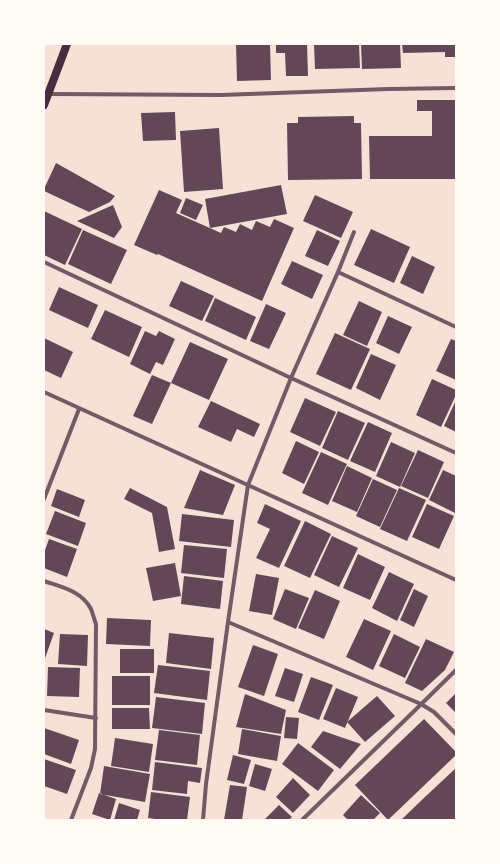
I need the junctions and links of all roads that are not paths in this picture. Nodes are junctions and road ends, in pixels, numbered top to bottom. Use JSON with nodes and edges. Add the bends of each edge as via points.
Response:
{"nodes":[{"id":1,"x":67,"y":44,"type":"edge"},
{"id":2,"x":456,"y":88,"type":"edge"},
{"id":3,"x":48,"y":94,"type":"junction"},
{"id":4,"x":44,"y":105,"type":"edge"},
{"id":5,"x":354,"y":232,"type":"dead end"},
{"id":6,"x":44,"y":262,"type":"edge"},
{"id":7,"x":338,"y":272,"type":"junction"},
{"id":8,"x":456,"y":327,"type":"edge"},
{"id":9,"x":291,"y":378,"type":"junction"},
{"id":10,"x":44,"y":392,"type":"edge"},
{"id":11,"x":79,"y":409,"type":"junction"},
{"id":12,"x":456,"y":452,"type":"edge"},
{"id":13,"x":248,"y":484,"type":"junction"},
{"id":14,"x":44,"y":499,"type":"edge"},
{"id":15,"x":456,"y":580,"type":"edge"},
{"id":16,"x":44,"y":581,"type":"edge"},
{"id":17,"x":228,"y":622,"type":"junction"},
{"id":18,"x":456,"y":670,"type":"edge"},
{"id":19,"x":421,"y":704,"type":"junction"},
{"id":20,"x":44,"y":710,"type":"edge"},
{"id":21,"x":96,"y":718,"type":"junction"},
{"id":22,"x":456,"y":734,"type":"edge"},
{"id":23,"x":71,"y":820,"type":"edge"},
{"id":24,"x":203,"y":820,"type":"edge"},
{"id":25,"x":302,"y":820,"type":"edge"}],
"edges":[{"from":1,"to":3,"type":"main road"},
{"from":2,"to":3,"type":"street","via":[[214,95]]},
{"from":3,"to":4,"type":"main road"},
{"from":5,"to":7,"type":"street"},
{"from":6,"to":9,"type":"street"},
{"from":7,"to":8,"type":"street"},
{"from":7,"to":9,"type":"street"},
{"from":9,"to":12,"type":"street"},
{"from":9,"to":13,"type":"street"},
{"from":10,"to":11,"type":"street"},
{"from":11,"to":13,"type":"street"},
{"from":11,"to":14,"type":"street"},
{"from":13,"to":15,"type":"street"},
{"from":13,"to":17,"type":"street"},
{"from":16,"to":21,"type":"street","via":[[81,596],[91,609],[96,624]]},
{"from":17,"to":19,"type":"street"},
{"from":17,"to":24,"type":"street"},
{"from":18,"to":19,"type":"street"},
{"from":19,"to":22,"type":"street","via":[[434,712]]},
{"from":19,"to":25,"type":"street"},
{"from":20,"to":21,"type":"street"},
{"from":21,"to":23,"type":"street","via":[[95,749],[91,768]]}]}
